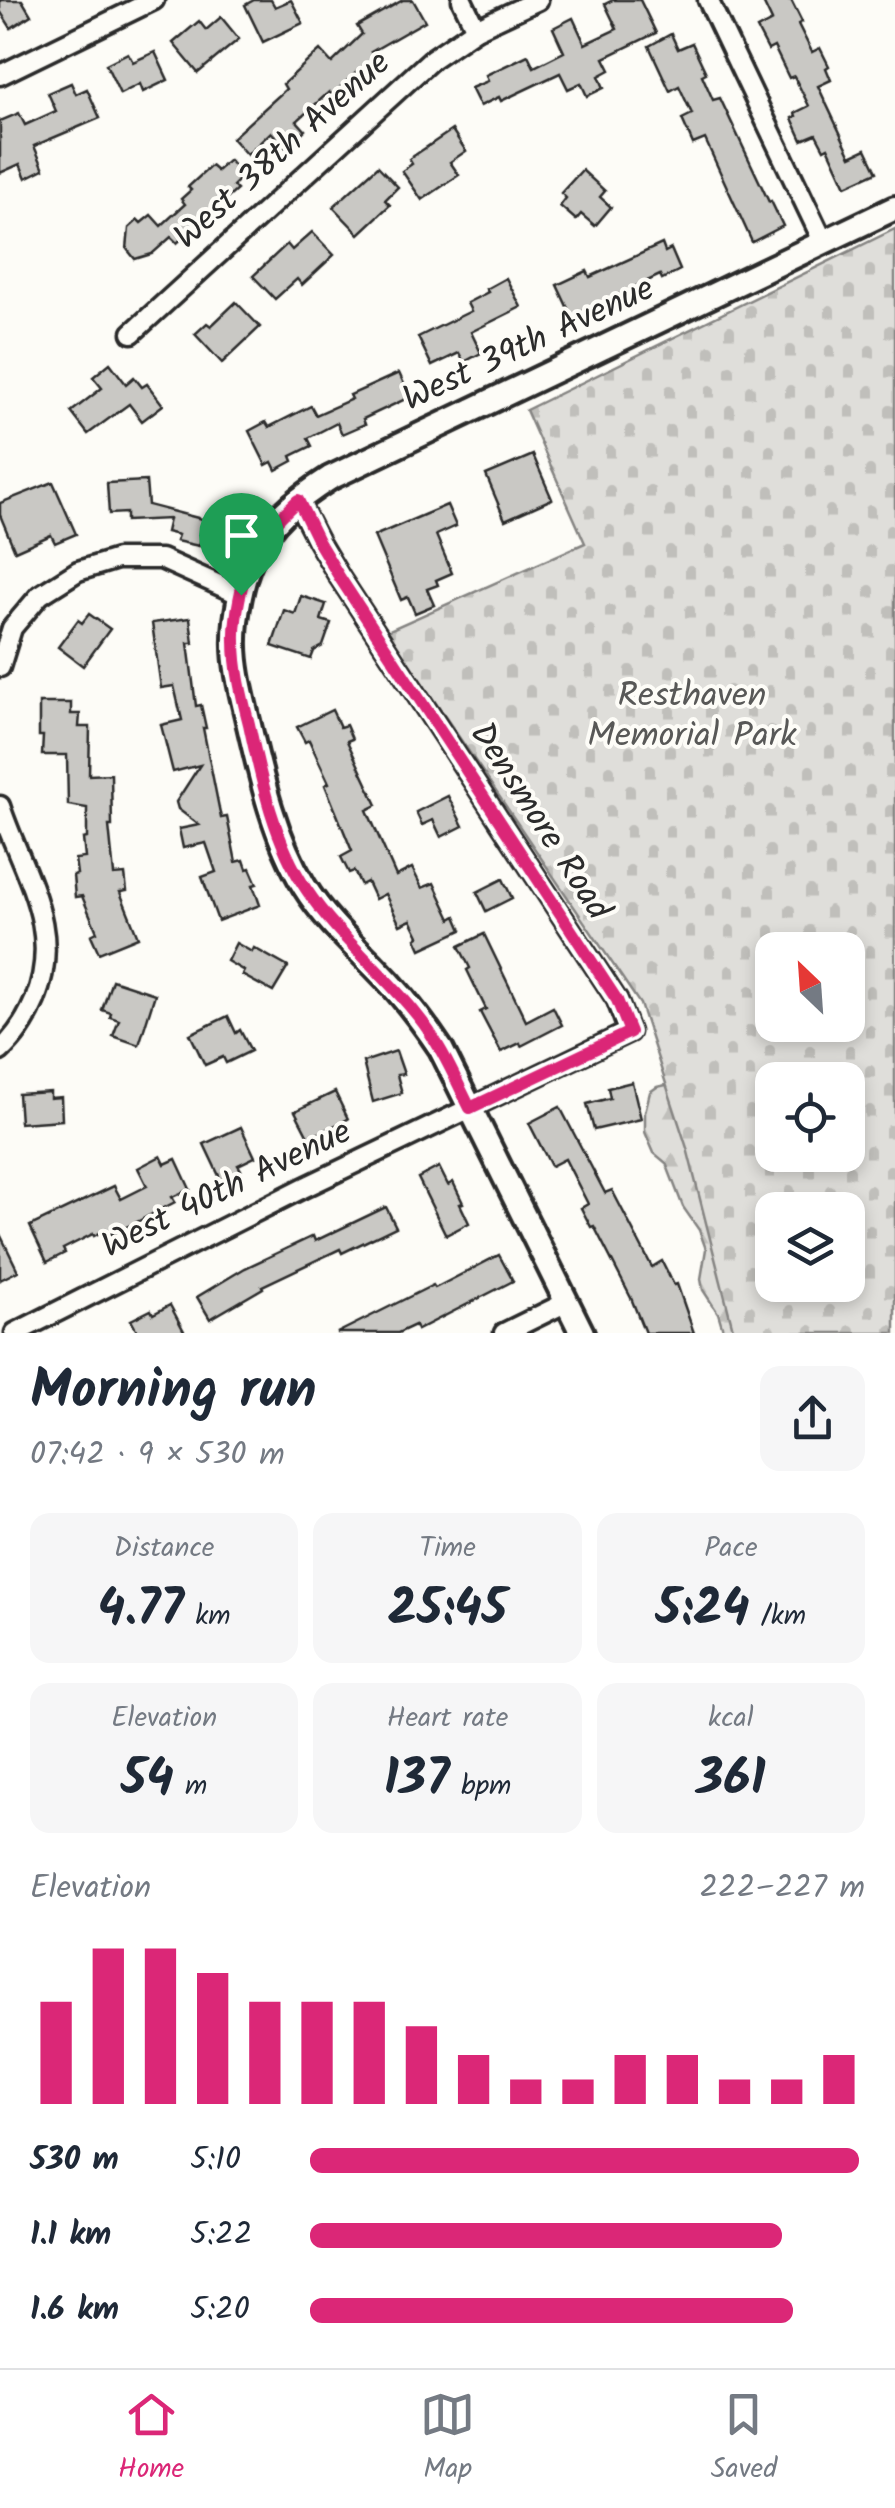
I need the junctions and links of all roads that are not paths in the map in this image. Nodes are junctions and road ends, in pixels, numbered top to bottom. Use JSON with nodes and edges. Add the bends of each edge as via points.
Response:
{"nodes":[{"id":1,"x":154,"y":0,"type":"edge"},
{"id":2,"x":462,"y":0,"type":"edge"},
{"id":3,"x":538,"y":0,"type":"edge"},
{"id":4,"x":708,"y":0,"type":"edge"},
{"id":5,"x":476,"y":29,"type":"junction"},
{"id":6,"x":0,"y":74,"type":"edge"},
{"id":7,"x":895,"y":208,"type":"edge"},
{"id":8,"x":824,"y":242,"type":"junction"},
{"id":9,"x":132,"y":333,"type":"dead end"},
{"id":10,"x":298,"y":500,"type":"junction"},
{"id":11,"x":241,"y":595,"type":"junction"},
{"id":12,"x":0,"y":667,"type":"edge"},
{"id":13,"x":0,"y":806,"type":"edge"},
{"id":14,"x":0,"y":1051,"type":"edge"},
{"id":15,"x":470,"y":1108,"type":"junction"},
{"id":16,"x":567,"y":1302,"type":"junction"},
{"id":17,"x":15,"y":1333,"type":"edge"},
{"id":18,"x":504,"y":1333,"type":"edge"},
{"id":19,"x":582,"y":1333,"type":"edge"}],
"edges":[{"from":1,"to":6,"type":"street"},
{"from":2,"to":5,"type":"street"},
{"from":3,"to":5,"type":"street","name":"West 38th Avenue"},
{"from":4,"to":8,"type":"street"},
{"from":5,"to":9,"type":"street","name":"West 38th Avenue","via":[[432,59]]},
{"from":7,"to":8,"type":"street","name":"West 39th Avenue"},
{"from":8,"to":10,"type":"street","name":"West 39th Avenue","via":[[330,478]]},
{"from":10,"to":11,"type":"street","name":"West 39th Avenue","via":[[268,528]]},
{"from":10,"to":15,"type":"street","name":"Densmore Road","via":[[340,578],[617,1000],[630,1032]]},
{"from":11,"to":12,"type":"street","via":[[161,560],[104,562],[40,595],[12,628]]},
{"from":11,"to":15,"type":"street","name":"West 39th Avenue","via":[[234,640],[241,690],[284,844],[304,887],[339,933],[420,1018]]},
{"from":13,"to":14,"type":"street","via":[[35,893],[45,963],[28,1018]]},
{"from":15,"to":16,"type":"street","name":"West 39th Avenue"},
{"from":15,"to":17,"type":"street","name":"West 40th Avenue"},
{"from":16,"to":18,"type":"street"},
{"from":16,"to":19,"type":"street","name":"West 39th Avenue"}]}
